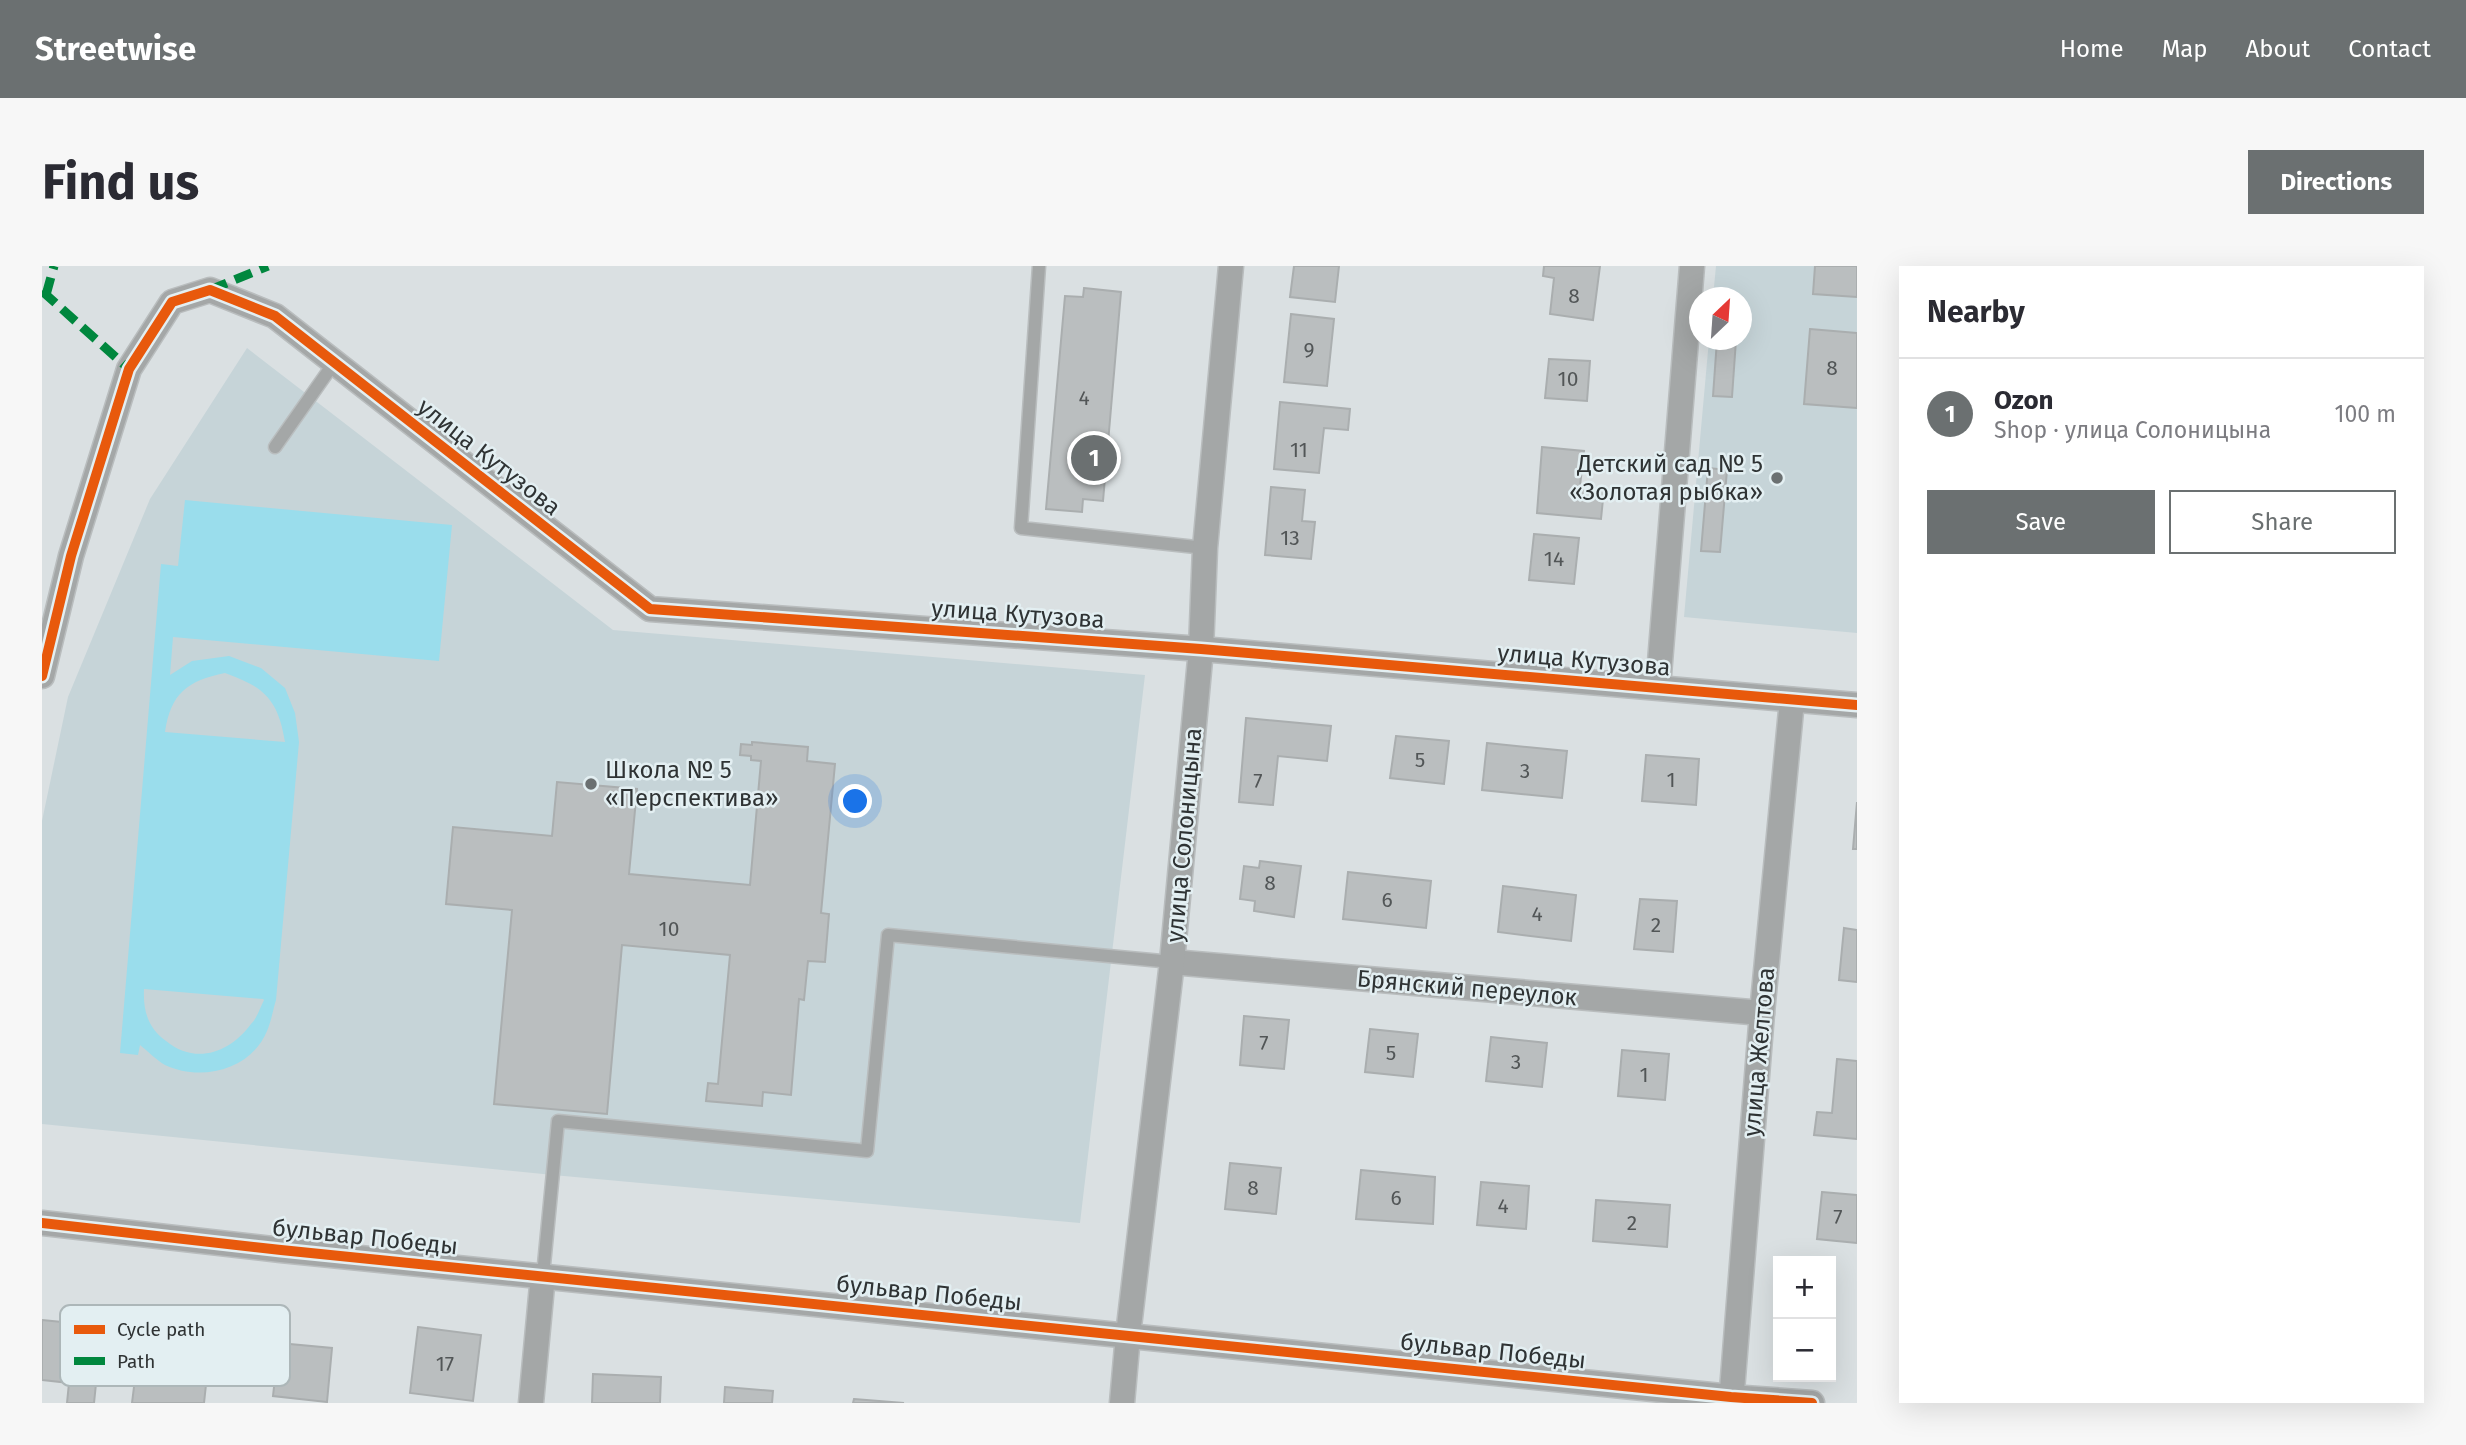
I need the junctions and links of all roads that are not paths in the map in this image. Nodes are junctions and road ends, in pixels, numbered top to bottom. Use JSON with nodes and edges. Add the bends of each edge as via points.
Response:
{"nodes":[{"id":1,"x":1040,"y":266,"type":"edge"},
{"id":2,"x":1231,"y":266,"type":"edge"},
{"id":3,"x":1692,"y":266,"type":"edge"},
{"id":4,"x":334,"y":363,"type":"junction"},
{"id":5,"x":275,"y":447,"type":"dead end"},
{"id":6,"x":1205,"y":548,"type":"junction"},
{"id":7,"x":1201,"y":649,"type":"junction"},
{"id":8,"x":42,"y":676,"type":"edge"},
{"id":9,"x":1658,"y":687,"type":"junction"},
{"id":10,"x":1792,"y":701,"type":"junction"},
{"id":11,"x":1857,"y":705,"type":"edge"},
{"id":12,"x":1172,"y":962,"type":"junction"},
{"id":13,"x":1762,"y":1013,"type":"junction"},
{"id":14,"x":42,"y":1223,"type":"edge"},
{"id":15,"x":543,"y":1275,"type":"junction"},
{"id":16,"x":1128,"y":1335,"type":"junction"},
{"id":17,"x":1731,"y":1400,"type":"edge"},
{"id":18,"x":531,"y":1403,"type":"edge"},
{"id":19,"x":1122,"y":1403,"type":"edge"},
{"id":20,"x":1812,"y":1403,"type":"edge"}],
"edges":[{"from":1,"to":6,"type":"lane","via":[[1021,528]]},
{"from":2,"to":6,"type":"street","name":"улица Солоницына"},
{"from":3,"to":9,"type":"street"},
{"from":4,"to":5,"type":"lane"},
{"from":4,"to":7,"type":"street","name":"улица Кутузова","via":[[650,609]]},
{"from":4,"to":8,"type":"street","name":"улица Кутузова","via":[[275,316],[210,290],[172,303],[129,369],[71,556]]},
{"from":6,"to":7,"type":"street","name":"улица Солоницына"},
{"from":7,"to":9,"type":"street","name":"улица Кутузова"},
{"from":7,"to":12,"type":"street","name":"улица Солоницына"},
{"from":9,"to":10,"type":"street","name":"улица Кутузова"},
{"from":10,"to":11,"type":"street","name":"улица Кутузова"},
{"from":10,"to":13,"type":"street","name":"улица Желтова"},
{"from":12,"to":13,"type":"street","name":"Брянский переулок"},
{"from":12,"to":15,"type":"lane","via":[[888,935],[867,1151],[558,1121]]},
{"from":12,"to":16,"type":"street","name":"улица Солоницына"},
{"from":13,"to":17,"type":"street","name":"улица Желтова"},
{"from":14,"to":15,"type":"street","name":"бульвар Победы"},
{"from":15,"to":16,"type":"street","name":"бульвар Победы"},
{"from":15,"to":18,"type":"street"},
{"from":16,"to":17,"type":"street","name":"бульвар Победы"},
{"from":16,"to":19,"type":"street","name":"улица Солоницына"},
{"from":17,"to":20,"type":"street","name":"бульвар Победы"}]}
